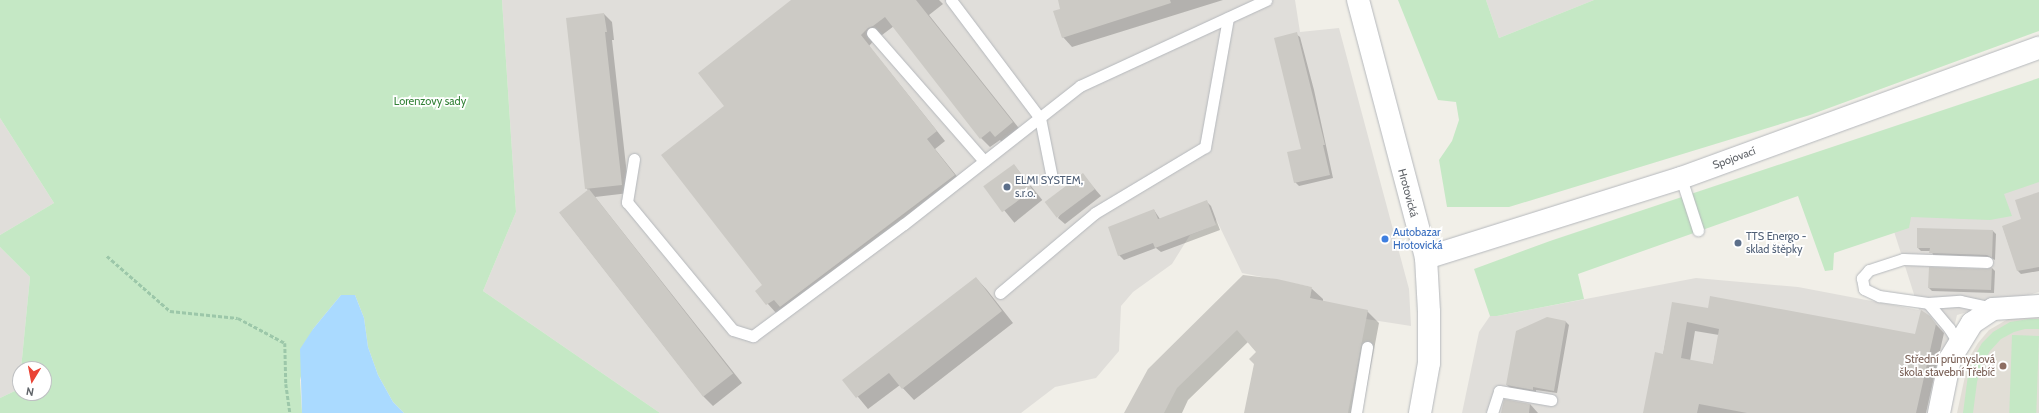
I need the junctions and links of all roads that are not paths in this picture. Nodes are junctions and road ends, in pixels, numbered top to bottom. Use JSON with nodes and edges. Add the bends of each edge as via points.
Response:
{"nodes":[{"id":1,"x":951,"y":0,"type":"edge"},
{"id":2,"x":1266,"y":0,"type":"edge"},
{"id":3,"x":1358,"y":0,"type":"edge"},
{"id":4,"x":1228,"y":18,"type":"junction"},
{"id":5,"x":872,"y":33,"type":"dead end"},
{"id":6,"x":2039,"y":48,"type":"edge"},
{"id":7,"x":1040,"y":118,"type":"junction"},
{"id":8,"x":634,"y":159,"type":"dead end"},
{"id":9,"x":984,"y":161,"type":"junction"},
{"id":10,"x":1052,"y":178,"type":"dead end"},
{"id":11,"x":1681,"y":178,"type":"junction"},
{"id":12,"x":1698,"y":230,"type":"dead end"},
{"id":13,"x":1426,"y":258,"type":"junction"},
{"id":14,"x":1987,"y":262,"type":"dead end"},
{"id":15,"x":1000,"y":293,"type":"dead end"},
{"id":16,"x":1928,"y":303,"type":"junction"},
{"id":17,"x":2039,"y":306,"type":"edge"},
{"id":18,"x":1993,"y":309,"type":"junction"},
{"id":19,"x":1959,"y":344,"type":"junction"},
{"id":20,"x":1368,"y":347,"type":"dead end"},
{"id":21,"x":1551,"y":400,"type":"dead end"},
{"id":22,"x":1356,"y":413,"type":"edge"},
{"id":23,"x":1420,"y":413,"type":"edge"},
{"id":24,"x":1492,"y":413,"type":"edge"},
{"id":25,"x":1939,"y":413,"type":"edge"}],
"edges":[{"from":1,"to":7,"type":"lane"},
{"from":2,"to":4,"type":"lane"},
{"from":3,"to":13,"type":"main road","name":"Hrotovická"},
{"from":4,"to":7,"type":"lane","via":[[1080,86]]},
{"from":4,"to":15,"type":"lane","via":[[1205,147],[1095,213]]},
{"from":5,"to":9,"type":"lane"},
{"from":6,"to":11,"type":"main road","name":"Spojovací"},
{"from":7,"to":9,"type":"lane"},
{"from":7,"to":10,"type":"lane"},
{"from":8,"to":9,"type":"lane","via":[[627,202],[733,330],[753,336]]},
{"from":11,"to":12,"type":"lane"},
{"from":11,"to":13,"type":"main road","name":"Spojovací"},
{"from":13,"to":23,"type":"main road","name":"Hrotovická","via":[[1429,363]]},
{"from":14,"to":16,"type":"lane","via":[[1903,259],[1869,270],[1862,278],[1864,289],[1879,296]]},
{"from":16,"to":18,"type":"lane","via":[[1960,301]]},
{"from":16,"to":19,"type":"lane"},
{"from":17,"to":18,"type":"main road"},
{"from":18,"to":19,"type":"main road","via":[[1972,323]]},
{"from":19,"to":25,"type":"main road","via":[[1950,359]]},
{"from":20,"to":22,"type":"lane"},
{"from":21,"to":24,"type":"lane","via":[[1499,391]]}]}
